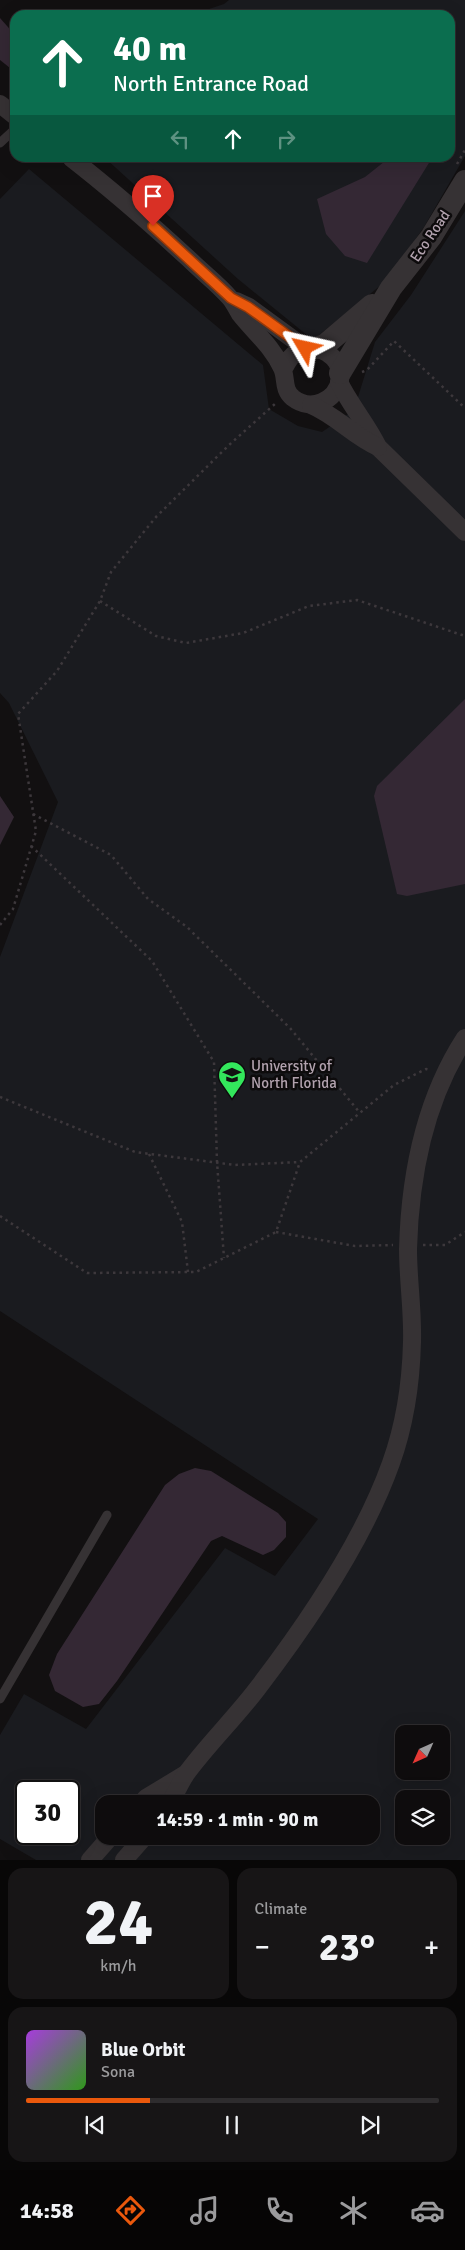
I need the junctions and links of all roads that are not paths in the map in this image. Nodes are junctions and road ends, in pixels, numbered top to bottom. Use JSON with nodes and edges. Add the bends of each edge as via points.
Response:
{"nodes":[{"id":1,"x":0,"y":104,"type":"edge"},
{"id":2,"x":10,"y":112,"type":"edge"},
{"id":3,"x":10,"y":134,"type":"edge"},
{"id":4,"x":0,"y":143,"type":"edge"},
{"id":5,"x":76,"y":162,"type":"edge"},
{"id":6,"x":461,"y":173,"type":"edge"},
{"id":7,"x":391,"y":288,"type":"junction"},
{"id":8,"x":231,"y":298,"type":"junction"},
{"id":9,"x":311,"y":348,"type":"junction"},
{"id":10,"x":283,"y":370,"type":"junction"},
{"id":11,"x":340,"y":378,"type":"junction"},
{"id":12,"x":311,"y":405,"type":"junction"},
{"id":13,"x":378,"y":447,"type":"junction"},
{"id":14,"x":465,"y":532,"type":"edge"},
{"id":15,"x":465,"y":1038,"type":"edge"},
{"id":16,"x":107,"y":1515,"type":"dead end"},
{"id":17,"x":0,"y":1699,"type":"edge"},
{"id":18,"x":185,"y":1775,"type":"junction"},
{"id":19,"x":151,"y":1795,"type":"edge"},
{"id":20,"x":175,"y":1795,"type":"edge"},
{"id":21,"x":103,"y":1845,"type":"edge"},
{"id":22,"x":137,"y":1845,"type":"edge"},
{"id":23,"x":90,"y":1860,"type":"edge"},
{"id":24,"x":124,"y":1860,"type":"edge"}],
"edges":[{"from":1,"to":2,"type":"street"},
{"from":3,"to":4,"type":"lane"},
{"from":5,"to":8,"type":"street","via":[[153,226]]},
{"from":6,"to":7,"type":"street","name":"Eco Road","via":[[431,237]]},
{"from":7,"to":9,"type":"street","name":"Eco Road","via":[[326,344]]},
{"from":7,"to":11,"type":"street","name":"Eco Road"},
{"from":8,"to":9,"type":"street"},
{"from":8,"to":10,"type":"street"},
{"from":9,"to":10,"type":"street","via":[[296,352]]},
{"from":9,"to":11,"type":"street","via":[[332,356],[338,364]]},
{"from":10,"to":12,"type":"street","via":[[288,392],[302,403]]},
{"from":11,"to":12,"type":"street","via":[[331,397]]},
{"from":11,"to":13,"type":"street","via":[[345,395]]},
{"from":12,"to":13,"type":"street","via":[[329,413],[364,441]]},
{"from":13,"to":14,"type":"street"},
{"from":15,"to":18,"type":"street","via":[[450,1061],[425,1124],[413,1178],[408,1245],[412,1341],[409,1398],[391,1463],[362,1530],[309,1617],[257,1690]]},
{"from":16,"to":17,"type":"lane"},
{"from":18,"to":19,"type":"street"},
{"from":18,"to":20,"type":"street"},
{"from":21,"to":23,"type":"street"},
{"from":22,"to":24,"type":"street"}]}
